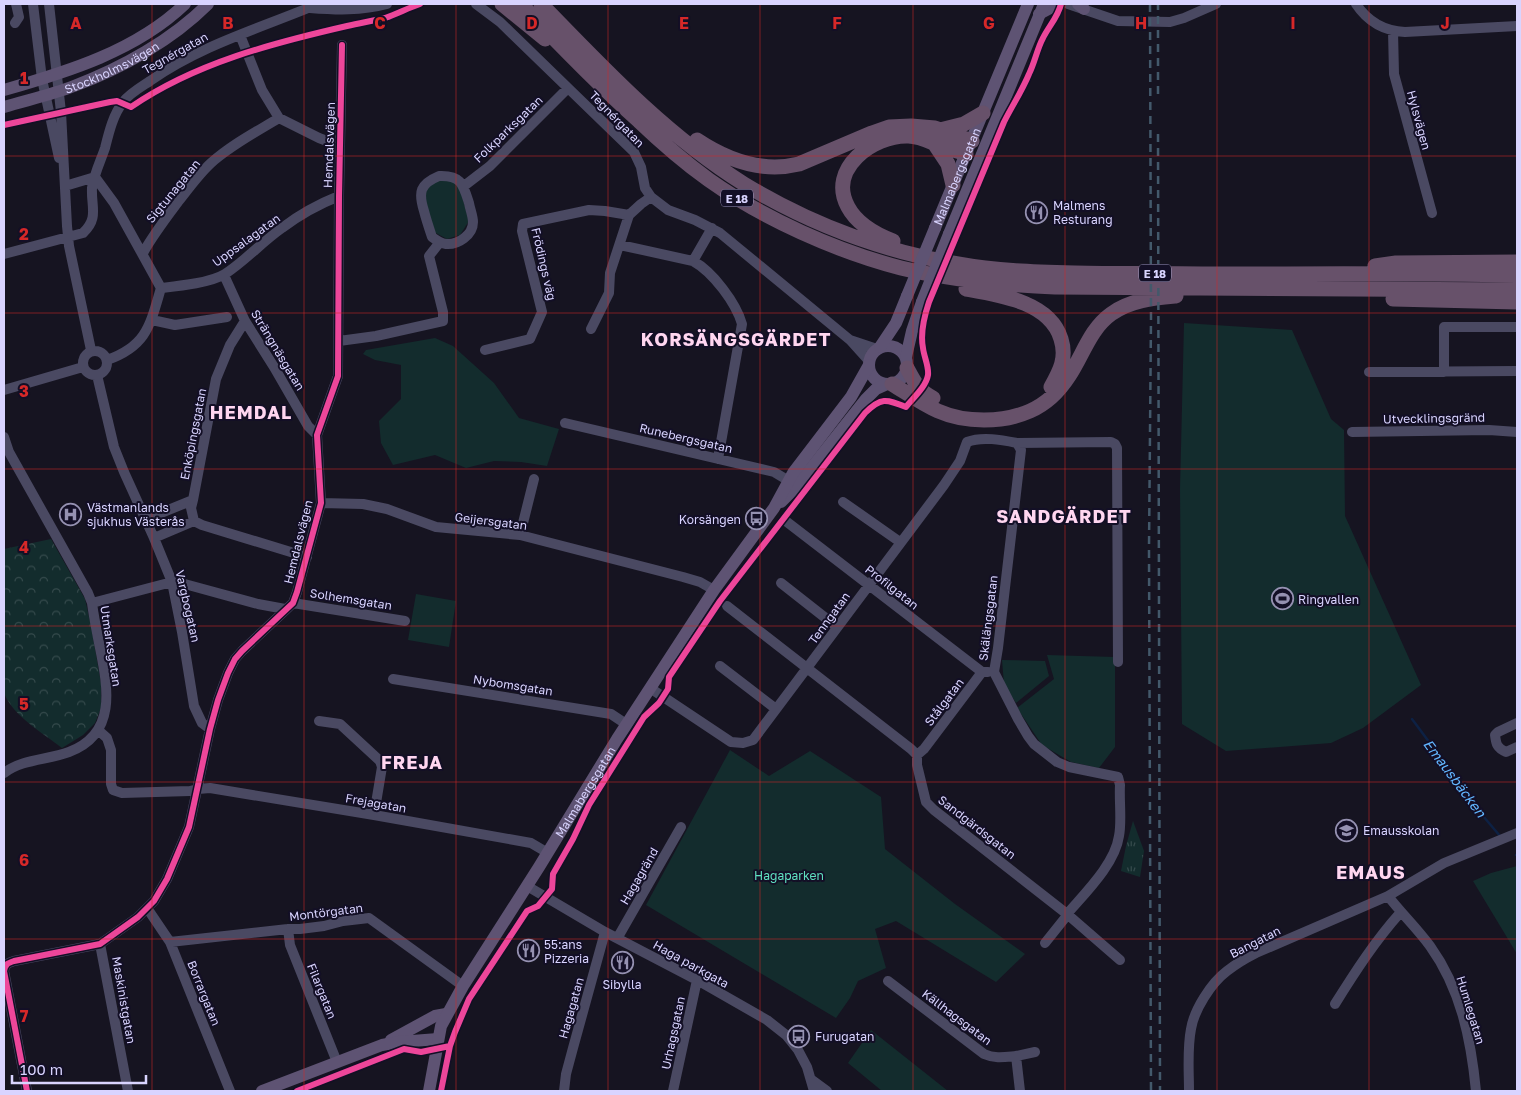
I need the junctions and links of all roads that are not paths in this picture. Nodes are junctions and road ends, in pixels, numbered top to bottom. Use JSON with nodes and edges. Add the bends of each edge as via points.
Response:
{"nodes":[{"id":1,"x":16,"y":4,"type":"edge"},
{"id":2,"x":33,"y":4,"type":"edge"},
{"id":3,"x":49,"y":4,"type":"edge"},
{"id":4,"x":185,"y":4,"type":"edge"},
{"id":5,"x":208,"y":4,"type":"edge"},
{"id":6,"x":387,"y":4,"type":"edge"},
{"id":7,"x":476,"y":4,"type":"edge"},
{"id":8,"x":502,"y":4,"type":"edge"},
{"id":9,"x":521,"y":4,"type":"edge"},
{"id":10,"x":541,"y":4,"type":"edge"},
{"id":11,"x":1028,"y":4,"type":"edge"},
{"id":12,"x":1058,"y":4,"type":"edge"},
{"id":13,"x":1068,"y":4,"type":"edge"},
{"id":14,"x":1216,"y":4,"type":"edge"},
{"id":15,"x":1356,"y":4,"type":"edge"},
{"id":16,"x":314,"y":6,"type":"edge"},
{"id":17,"x":1081,"y":6,"type":"edge"},
{"id":18,"x":1041,"y":9,"type":"edge"},
{"id":19,"x":15,"y":23,"type":"dead end"},
{"id":20,"x":1517,"y":26,"type":"edge"},
{"id":21,"x":1392,"y":32,"type":"junction"},
{"id":22,"x":240,"y":35,"type":"junction"},
{"id":23,"x":342,"y":45,"type":"dead end"},
{"id":24,"x":568,"y":52,"type":"junction"},
{"id":25,"x":56,"y":75,"type":"junction"},
{"id":26,"x":42,"y":79,"type":"junction"},
{"id":27,"x":621,"y":85,"type":"junction"},
{"id":28,"x":568,"y":88,"type":"junction"},
{"id":29,"x":4,"y":90,"type":"edge"},
{"id":30,"x":58,"y":91,"type":"junction"},
{"id":31,"x":45,"y":95,"type":"junction"},
{"id":32,"x":4,"y":107,"type":"edge"},
{"id":33,"x":983,"y":113,"type":"junction"},
{"id":34,"x":279,"y":118,"type":"junction"},
{"id":35,"x":937,"y":137,"type":"junction"},
{"id":36,"x":340,"y":146,"type":"junction"},
{"id":37,"x":976,"y":150,"type":"junction"},
{"id":38,"x":95,"y":178,"type":"junction"},
{"id":39,"x":953,"y":185,"type":"junction"},
{"id":40,"x":65,"y":186,"type":"junction"},
{"id":41,"x":464,"y":186,"type":"junction"},
{"id":42,"x":339,"y":196,"type":"junction"},
{"id":43,"x":651,"y":197,"type":"junction"},
{"id":44,"x":1432,"y":213,"type":"dead end"},
{"id":45,"x":629,"y":215,"type":"junction"},
{"id":46,"x":712,"y":228,"type":"junction"},
{"id":47,"x":68,"y":238,"type":"junction"},
{"id":48,"x":440,"y":242,"type":"junction"},
{"id":49,"x":620,"y":245,"type":"junction"},
{"id":50,"x":143,"y":253,"type":"junction"},
{"id":51,"x":906,"y":253,"type":"junction"},
{"id":52,"x":4,"y":254,"type":"edge"},
{"id":53,"x":693,"y":261,"type":"junction"},
{"id":54,"x":1517,"y":262,"type":"edge"},
{"id":55,"x":1327,"y":274,"type":"junction"},
{"id":56,"x":224,"y":275,"type":"junction"},
{"id":57,"x":1517,"y":275,"type":"edge"},
{"id":58,"x":945,"y":276,"type":"junction"},
{"id":59,"x":162,"y":288,"type":"junction"},
{"id":60,"x":1199,"y":288,"type":"junction"},
{"id":61,"x":1316,"y":289,"type":"junction"},
{"id":62,"x":1517,"y":290,"type":"edge"},
{"id":63,"x":1517,"y":302,"type":"edge"},
{"id":64,"x":227,"y":317,"type":"dead end"},
{"id":65,"x":152,"y":320,"type":"junction"},
{"id":66,"x":245,"y":321,"type":"junction"},
{"id":67,"x":1517,"y":327,"type":"edge"},
{"id":68,"x":591,"y":329,"type":"dead end"},
{"id":69,"x":850,"y":340,"type":"junction"},
{"id":70,"x":339,"y":341,"type":"junction"},
{"id":71,"x":879,"y":348,"type":"junction"},
{"id":72,"x":91,"y":350,"type":"junction"},
{"id":73,"x":485,"y":350,"type":"dead end"},
{"id":74,"x":107,"y":360,"type":"junction"},
{"id":75,"x":869,"y":363,"type":"junction"},
{"id":76,"x":907,"y":363,"type":"junction"},
{"id":77,"x":83,"y":367,"type":"junction"},
{"id":78,"x":1369,"y":372,"type":"dead end"},
{"id":79,"x":1444,"y":372,"type":"junction"},
{"id":80,"x":1517,"y":372,"type":"edge"},
{"id":81,"x":97,"y":375,"type":"junction"},
{"id":82,"x":890,"y":384,"type":"junction"},
{"id":83,"x":4,"y":390,"type":"edge"},
{"id":84,"x":565,"y":423,"type":"dead end"},
{"id":85,"x":1352,"y":432,"type":"dead end"},
{"id":86,"x":1517,"y":432,"type":"edge"},
{"id":87,"x":316,"y":435,"type":"junction"},
{"id":88,"x":4,"y":437,"type":"edge"},
{"id":89,"x":1017,"y":443,"type":"junction"},
{"id":90,"x":718,"y":459,"type":"junction"},
{"id":91,"x":534,"y":479,"type":"dead end"},
{"id":92,"x":793,"y":483,"type":"junction"},
{"id":93,"x":193,"y":500,"type":"junction"},
{"id":94,"x":843,"y":502,"type":"dead end"},
{"id":95,"x":321,"y":503,"type":"junction"},
{"id":96,"x":146,"y":519,"type":"junction"},
{"id":97,"x":194,"y":521,"type":"junction"},
{"id":98,"x":787,"y":522,"type":"dead end"},
{"id":99,"x":520,"y":535,"type":"junction"},
{"id":100,"x":154,"y":538,"type":"junction"},
{"id":101,"x":900,"y":542,"type":"junction"},
{"id":102,"x":308,"y":557,"type":"junction"},
{"id":103,"x":172,"y":582,"type":"junction"},
{"id":104,"x":782,"y":583,"type":"dead end"},
{"id":105,"x":869,"y":585,"type":"junction"},
{"id":106,"x":714,"y":590,"type":"junction"},
{"id":107,"x":92,"y":602,"type":"junction"},
{"id":108,"x":289,"y":606,"type":"junction"},
{"id":109,"x":727,"y":606,"type":"dead end"},
{"id":110,"x":405,"y":621,"type":"dead end"},
{"id":111,"x":837,"y":627,"type":"junction"},
{"id":112,"x":1118,"y":662,"type":"dead end"},
{"id":113,"x":720,"y":666,"type":"dead end"},
{"id":114,"x":808,"y":668,"type":"junction"},
{"id":115,"x":982,"y":672,"type":"junction"},
{"id":116,"x":994,"y":672,"type":"junction"},
{"id":117,"x":393,"y":679,"type":"dead end"},
{"id":118,"x":650,"y":688,"type":"junction"},
{"id":119,"x":776,"y":709,"type":"junction"},
{"id":120,"x":319,"y":721,"type":"dead end"},
{"id":121,"x":1517,"y":723,"type":"edge"},
{"id":122,"x":626,"y":724,"type":"junction"},
{"id":123,"x":210,"y":729,"type":"junction"},
{"id":124,"x":98,"y":730,"type":"junction"},
{"id":125,"x":1517,"y":747,"type":"edge"},
{"id":126,"x":917,"y":755,"type":"junction"},
{"id":127,"x":4,"y":773,"type":"edge"},
{"id":128,"x":198,"y":788,"type":"junction"},
{"id":129,"x":374,"y":815,"type":"junction"},
{"id":130,"x":682,"y":827,"type":"dead end"},
{"id":131,"x":1517,"y":833,"type":"edge"},
{"id":132,"x":548,"y":853,"type":"junction"},
{"id":133,"x":527,"y":886,"type":"junction"},
{"id":134,"x":1388,"y":896,"type":"junction"},
{"id":135,"x":147,"y":908,"type":"junction"},
{"id":136,"x":1400,"y":913,"type":"junction"},
{"id":137,"x":1067,"y":914,"type":"junction"},
{"id":138,"x":288,"y":929,"type":"junction"},
{"id":139,"x":605,"y":932,"type":"junction"},
{"id":140,"x":618,"y":938,"type":"junction"},
{"id":141,"x":170,"y":942,"type":"junction"},
{"id":142,"x":1045,"y":943,"type":"dead end"},
{"id":143,"x":100,"y":944,"type":"junction"},
{"id":144,"x":1120,"y":960,"type":"dead end"},
{"id":145,"x":5,"y":966,"type":"edge"},
{"id":146,"x":697,"y":980,"type":"junction"},
{"id":147,"x":888,"y":981,"type":"dead end"},
{"id":148,"x":463,"y":986,"type":"junction"},
{"id":149,"x":1336,"y":1004,"type":"dead end"},
{"id":150,"x":446,"y":1014,"type":"junction"},
{"id":151,"x":438,"y":1039,"type":"junction"},
{"id":152,"x":382,"y":1045,"type":"junction"},
{"id":153,"x":1035,"y":1052,"type":"dead end"},
{"id":154,"x":1016,"y":1056,"type":"junction"},
{"id":155,"x":336,"y":1062,"type":"junction"},
{"id":156,"x":812,"y":1080,"type":"junction"},
{"id":157,"x":286,"y":1087,"type":"edge"},
{"id":158,"x":27,"y":1091,"type":"edge"},
{"id":159,"x":128,"y":1091,"type":"edge"},
{"id":160,"x":230,"y":1091,"type":"edge"},
{"id":161,"x":262,"y":1091,"type":"edge"},
{"id":162,"x":430,"y":1091,"type":"edge"},
{"id":163,"x":564,"y":1091,"type":"edge"},
{"id":164,"x":673,"y":1091,"type":"edge"},
{"id":165,"x":814,"y":1091,"type":"edge"},
{"id":166,"x":828,"y":1091,"type":"edge"},
{"id":167,"x":1020,"y":1091,"type":"edge"},
{"id":168,"x":1189,"y":1091,"type":"edge"},
{"id":169,"x":1476,"y":1091,"type":"edge"}],
"edges":[{"from":1,"to":19,"type":"street","via":[[19,17]]},
{"from":2,"to":26,"type":"street"},
{"from":3,"to":25,"type":"street"},
{"from":4,"to":25,"type":"main road","name":"Stockholmsvägen","via":[[152,30],[90,62]]},
{"from":5,"to":30,"type":"main road","name":"Stockholmsvägen","via":[[185,25],[142,53],[102,74]]},
{"from":6,"to":16,"type":"street","via":[[338,10]]},
{"from":7,"to":28,"type":"street","name":"Tegnérgatan","via":[[500,22]]},
{"from":8,"to":24,"type":"highway","number":"E 18","via":[[561,52]]},
{"from":9,"to":24,"type":"highway","number":"E 18"},
{"from":10,"to":27,"type":"highway","number":"E 18"},
{"from":11,"to":33,"type":"main road","name":"Malmabergsgatan"},
{"from":12,"to":18,"type":"main road"},
{"from":13,"to":17,"type":"street"},
{"from":14,"to":17,"type":"street","via":[[1170,22],[1118,21]]},
{"from":15,"to":21,"type":"street","via":[[1380,27]]},
{"from":16,"to":22,"type":"street","name":"Tegnérgatan"},
{"from":18,"to":37,"type":"main road","name":"Malmabergsgatan"},
{"from":20,"to":21,"type":"street"},
{"from":21,"to":44,"type":"street","name":"Hylsvägen","via":[[1394,74]]},
{"from":22,"to":34,"type":"street","via":[[262,90]]},
{"from":22,"to":38,"type":"street","name":"Tegnérgatan","via":[[178,63],[129,96],[114,118]]},
{"from":23,"to":36,"type":"street","name":"Hemdalsvägen"},
{"from":24,"to":58,"type":"highway","number":"E 18","via":[[657,138],[709,180],[748,205],[836,246],[901,268]]},
{"from":25,"to":26,"type":"main road","name":"Stockholmsvägen"},
{"from":25,"to":30,"type":"street"},
{"from":26,"to":29,"type":"main road","name":"Stockholmsvägen"},
{"from":26,"to":31,"type":"street"},
{"from":27,"to":35,"type":"highway","number":"E 18","via":[[633,85],[678,127],[707,146],[741,162],[760,166],[799,164],[889,127],[911,126]]},
{"from":27,"to":51,"type":"highway","number":"E 18","via":[[681,138],[747,185],[814,221]]},
{"from":28,"to":41,"type":"street","name":"Folkparksgatan","via":[[490,166]]},
{"from":28,"to":43,"type":"street","name":"Tegnérgatan","via":[[634,152]]},
{"from":30,"to":31,"type":"main road","name":"Stockholmsvägen"},
{"from":30,"to":40,"type":"street"},
{"from":31,"to":32,"type":"main road","name":"Stockholmsvägen"},
{"from":31,"to":40,"type":"street"},
{"from":33,"to":35,"type":"highway"},
{"from":33,"to":37,"type":"main road","name":"Malmabergsgatan"},
{"from":34,"to":36,"type":"street","name":"Hemdalsvägen"},
{"from":34,"to":50,"type":"street","name":"Sigtunagatan","via":[[212,162],[148,242]]},
{"from":35,"to":37,"type":"highway","number":"E 18","via":[[953,149]]},
{"from":35,"to":39,"type":"highway"},
{"from":35,"to":51,"type":"highway","number":"E 18","via":[[906,136],[872,144],[858,155],[845,174],[847,207],[858,221],[899,243]]},
{"from":36,"to":42,"type":"street","name":"Hemdalsvägen"},
{"from":37,"to":39,"type":"main road","name":"Malmabergsgatan"},
{"from":37,"to":76,"type":"main road","name":"Malmabergsgatan","bridge":true,"via":[[949,234],[912,331]]},
{"from":38,"to":40,"type":"street"},
{"from":38,"to":47,"type":"street","name":"Tegnérgatan","via":[[90,227]]},
{"from":38,"to":50,"type":"street","via":[[114,203]]},
{"from":39,"to":71,"type":"main road","name":"Malmabergsgatan","bridge":true,"via":[[896,323]]},
{"from":40,"to":47,"type":"street"},
{"from":41,"to":48,"type":"street","via":[[473,223],[471,230],[453,244]]},
{"from":41,"to":48,"type":"street","via":[[451,176],[439,176],[423,188],[420,197],[432,238]]},
{"from":42,"to":56,"type":"street","name":"Uppsalagatan","via":[[283,227]]},
{"from":42,"to":70,"type":"street","name":"Hemdalsvägen"},
{"from":43,"to":45,"type":"street"},
{"from":43,"to":46,"type":"street","via":[[668,210]]},
{"from":45,"to":49,"type":"street"},
{"from":45,"to":73,"type":"street","name":"Frödings väg","via":[[589,210],[523,224],[542,312],[530,339]]},
{"from":46,"to":53,"type":"street"},
{"from":46,"to":69,"type":"street"},
{"from":47,"to":52,"type":"street"},
{"from":47,"to":72,"type":"street"},
{"from":48,"to":70,"type":"street","via":[[429,256],[443,321]]},
{"from":49,"to":53,"type":"street"},
{"from":49,"to":68,"type":"street","via":[[610,273],[609,292]]},
{"from":50,"to":59,"type":"street"},
{"from":51,"to":55,"type":"highway","number":"E 18","via":[[959,264],[1031,272]]},
{"from":53,"to":90,"type":"street","via":[[714,278],[739,314],[742,324]]},
{"from":54,"to":55,"type":"highway","number":"E 18","via":[[1396,263]]},
{"from":55,"to":57,"type":"highway","number":"E 18"},
{"from":56,"to":59,"type":"street","name":"Uppsalagatan"},
{"from":56,"to":66,"type":"street","name":"Strängnäsgatan"},
{"from":58,"to":60,"type":"highway","number":"E 18","via":[[1023,286]]},
{"from":58,"to":76,"type":"highway","number":"E 18","via":[[952,286],[1024,304],[1051,320],[1063,345],[1059,373],[1050,387],[1031,401],[996,411],[980,410],[953,406],[922,392]]},
{"from":59,"to":65,"type":"street"},
{"from":60,"to":61,"type":"highway","number":"E 18"},
{"from":60,"to":82,"type":"highway","number":"E 18","via":[[1184,295],[1134,303],[1110,314],[1094,331],[1059,390],[1036,408],[1021,414],[999,420],[958,418],[938,412]]},
{"from":61,"to":62,"type":"highway","number":"E 18"},
{"from":61,"to":63,"type":"highway","number":"E 18","via":[[1340,296]]},
{"from":64,"to":65,"type":"street","via":[[175,325]]},
{"from":65,"to":74,"type":"street","via":[[141,340],[132,348]]},
{"from":66,"to":87,"type":"street","name":"Strängnäsgatan"},
{"from":66,"to":93,"type":"street","name":"Enköpingsgatan","via":[[230,345],[216,379]]},
{"from":67,"to":79,"type":"street","via":[[1444,327]]},
{"from":69,"to":71,"type":"street"},
{"from":69,"to":75,"type":"street"},
{"from":70,"to":87,"type":"street","name":"Hemdalsvägen","via":[[338,376]]},
{"from":71,"to":75,"type":"main road"},
{"from":71,"to":76,"type":"main road","via":[[899,348]]},
{"from":72,"to":74,"type":"street","via":[[101,351]]},
{"from":72,"to":77,"type":"street","via":[[83,358]]},
{"from":74,"to":81,"type":"street","via":[[107,367]]},
{"from":75,"to":82,"type":"main road","via":[[872,376]]},
{"from":75,"to":92,"type":"main road","name":"Malmabergsgatan","via":[[851,398]]},
{"from":76,"to":82,"type":"main road","via":[[905,375]]},
{"from":77,"to":81,"type":"street","via":[[88,373]]},
{"from":77,"to":83,"type":"street"},
{"from":78,"to":79,"type":"street"},
{"from":79,"to":80,"type":"street"},
{"from":81,"to":96,"type":"street","name":"Vargbogatan","via":[[114,447]]},
{"from":82,"to":92,"type":"main road","name":"Malmabergsgatan","via":[[876,389],[866,398]]},
{"from":84,"to":90,"type":"street","name":"Runebergsgatan"},
{"from":85,"to":86,"type":"street","name":"Utvecklingsgränd"},
{"from":87,"to":95,"type":"street","name":"Hemdalsvägen"},
{"from":88,"to":107,"type":"street","name":"Utmarksgatan","via":[[9,452]]},
{"from":89,"to":101,"type":"street","name":"Tenngatan","via":[[974,439],[967,442],[960,461]]},
{"from":89,"to":112,"type":"street","via":[[1111,442],[1117,448]]},
{"from":89,"to":116,"type":"street","name":"Skälängsgatan","via":[[1021,450]]},
{"from":90,"to":92,"type":"street","name":"Runebergsgatan","via":[[774,472]]},
{"from":91,"to":99,"type":"street"},
{"from":92,"to":106,"type":"main road","name":"Malmabergsgatan"},
{"from":93,"to":96,"type":"street"},
{"from":93,"to":97,"type":"street","name":"Enköpingsgatan"},
{"from":94,"to":101,"type":"street"},
{"from":95,"to":99,"type":"street","name":"Geijersgatan","via":[[363,504],[436,527]]},
{"from":95,"to":102,"type":"street","name":"Hemdalsvägen"},
{"from":96,"to":100,"type":"street","name":"Vargbogatan"},
{"from":97,"to":100,"type":"street"},
{"from":97,"to":102,"type":"street"},
{"from":98,"to":105,"type":"street","name":"Profilgatan"},
{"from":99,"to":106,"type":"street","name":"Geijersgatan","via":[[683,577]]},
{"from":100,"to":103,"type":"street","name":"Vargbogatan"},
{"from":101,"to":105,"type":"street","name":"Tenngatan"},
{"from":102,"to":108,"type":"street","name":"Hemdalsvägen"},
{"from":103,"to":107,"type":"street","name":"Solhemsgatan"},
{"from":103,"to":108,"type":"street","name":"Solhemsgatan","via":[[258,604]]},
{"from":103,"to":123,"type":"street","name":"Vargbogatan","via":[[194,706],[202,723]]},
{"from":104,"to":111,"type":"street"},
{"from":105,"to":111,"type":"street","name":"Tenngatan"},
{"from":105,"to":115,"type":"street","name":"Profilgatan"},
{"from":106,"to":118,"type":"main road","name":"Malmabergsgatan"},
{"from":107,"to":124,"type":"street","name":"Utmarksgatan","via":[[107,703]]},
{"from":108,"to":110,"type":"street","name":"Solhemsgatan"},
{"from":108,"to":123,"type":"street","name":"Hemdalsvägen","via":[[235,659]]},
{"from":109,"to":114,"type":"street"},
{"from":111,"to":114,"type":"street","name":"Tenngatan"},
{"from":113,"to":119,"type":"street"},
{"from":114,"to":119,"type":"street","name":"Tenngatan"},
{"from":114,"to":126,"type":"street"},
{"from":115,"to":116,"type":"street"},
{"from":115,"to":126,"type":"street","name":"Stålgatan"},
{"from":116,"to":137,"type":"street","name":"Skälängsgatan","via":[[1028,736],[1040,748],[1069,767],[1118,777],[1119,836],[1116,848],[1103,870]]},
{"from":117,"to":122,"type":"street","name":"Nybomsgatan","via":[[611,714]]},
{"from":118,"to":119,"type":"street","name":"Tenngatan","via":[[731,742],[753,740]]},
{"from":118,"to":122,"type":"main road","name":"Malmabergsgatan"},
{"from":120,"to":129,"type":"street","via":[[340,724],[380,761],[382,767]]},
{"from":121,"to":125,"type":"street","via":[[1495,735],[1500,749],[1506,752]]},
{"from":122,"to":132,"type":"main road","name":"Malmabergsgatan"},
{"from":123,"to":128,"type":"street","name":"Hemdalsvägen"},
{"from":124,"to":127,"type":"street","via":[[78,748],[20,764]]},
{"from":124,"to":128,"type":"street","via":[[107,738],[111,750],[112,790],[122,793]]},
{"from":126,"to":137,"type":"street","name":"Sandgärdsgatan","via":[[926,802]]},
{"from":128,"to":129,"type":"street","name":"Frejagatan"},
{"from":128,"to":135,"type":"street","name":"Hemdalsvägen","via":[[189,827],[178,854],[162,889]]},
{"from":129,"to":132,"type":"street","name":"Frejagatan","via":[[531,843]]},
{"from":130,"to":140,"type":"street","name":"Hagagränd"},
{"from":131,"to":134,"type":"street","name":"Bangatan","via":[[1444,863]]},
{"from":132,"to":133,"type":"main road","name":"Malmabergsgatan"},
{"from":133,"to":139,"type":"street","name":"Haga parkgata"},
{"from":133,"to":148,"type":"main road","name":"Malmabergsgatan"},
{"from":134,"to":136,"type":"street","name":"Humlegatan"},
{"from":134,"to":168,"type":"street","name":"Bangatan","via":[[1256,953],[1225,972],[1199,1008],[1191,1029]]},
{"from":135,"to":141,"type":"street","name":"Borrargatan"},
{"from":135,"to":143,"type":"street","name":"Hemdalsvägen"},
{"from":136,"to":149,"type":"street","via":[[1365,957]]},
{"from":136,"to":169,"type":"street","name":"Humlegatan","via":[[1430,945],[1452,984],[1467,1029]]},
{"from":137,"to":142,"type":"street","name":"Skälängsgatan"},
{"from":137,"to":144,"type":"street","name":"Sandgärdsgatan"},
{"from":138,"to":141,"type":"street","name":"Montörgatan"},
{"from":138,"to":148,"type":"street","name":"Montörgatan","via":[[369,918]]},
{"from":138,"to":155,"type":"street","name":"Filargatan","via":[[290,945]]},
{"from":139,"to":140,"type":"street","name":"Haga parkgata"},
{"from":139,"to":163,"type":"street","name":"Hagagatan"},
{"from":140,"to":146,"type":"street","name":"Haga parkgata"},
{"from":141,"to":160,"type":"street","name":"Borrargatan"},
{"from":143,"to":145,"type":"street","name":"Hemdalsvägen","via":[[8,962]]},
{"from":143,"to":159,"type":"street","name":"Maskinistgatan"},
{"from":145,"to":158,"type":"street"},
{"from":146,"to":156,"type":"street","name":"Haga parkgata","via":[[767,1020],[786,1035],[808,1067]]},
{"from":146,"to":164,"type":"street","name":"Urhagsgatan"},
{"from":147,"to":154,"type":"street","name":"Källhagsgatan","via":[[984,1054],[991,1058]]},
{"from":148,"to":150,"type":"main road","name":"Malmabergsgatan"},
{"from":150,"to":151,"type":"main road","name":"Malmabergsgatan"},
{"from":150,"to":152,"type":"main road","via":[[435,1016]]},
{"from":151,"to":152,"type":"main road"},
{"from":151,"to":162,"type":"main road","name":"Malmabergsgatan"},
{"from":152,"to":155,"type":"main road"},
{"from":153,"to":154,"type":"street"},
{"from":154,"to":167,"type":"street"},
{"from":155,"to":157,"type":"main road"},
{"from":156,"to":165,"type":"street","name":"Haga parkgata"},
{"from":156,"to":166,"type":"street"},
{"from":157,"to":161,"type":"main road"}]}
